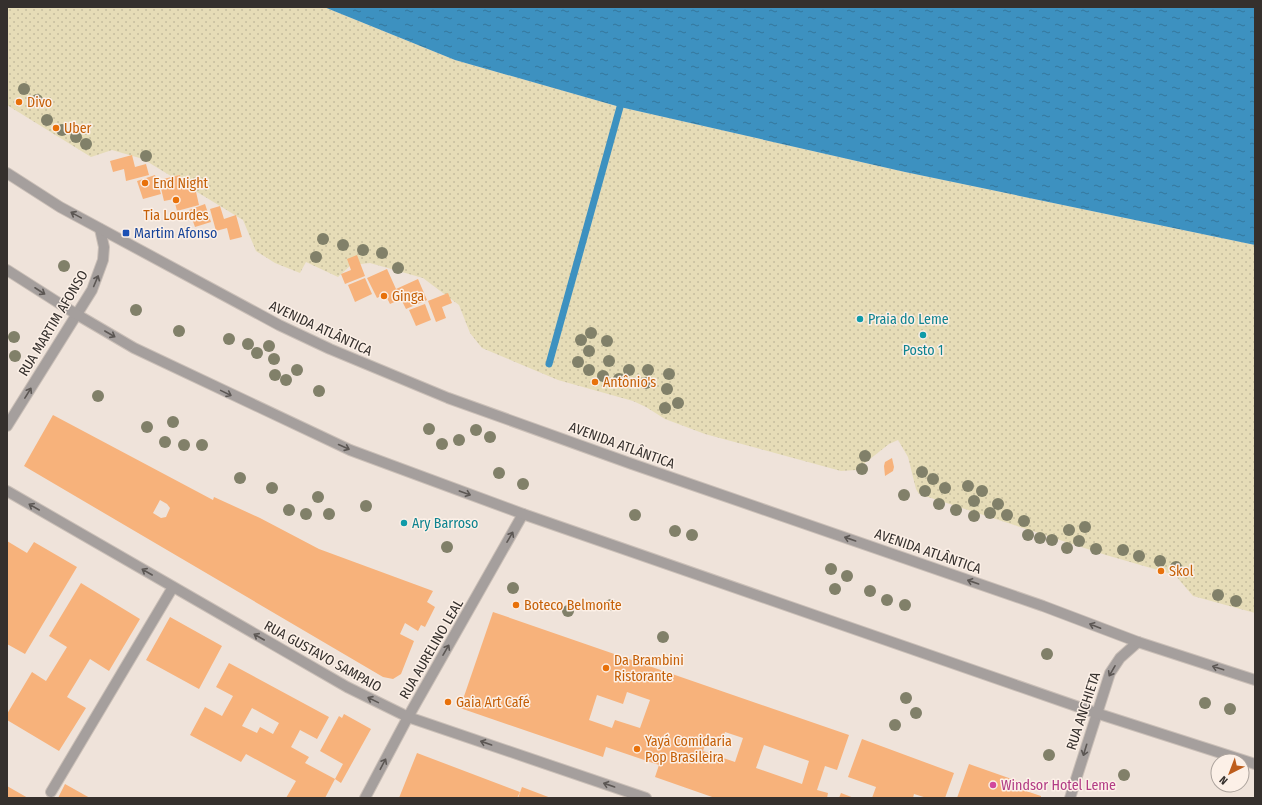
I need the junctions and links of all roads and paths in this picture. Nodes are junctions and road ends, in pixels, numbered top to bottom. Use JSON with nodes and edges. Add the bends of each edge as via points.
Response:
{"nodes":[{"id":1,"x":7,"y":173,"type":"edge"},
{"id":2,"x":100,"y":229,"type":"junction"},
{"id":3,"x":7,"y":270,"type":"edge"},
{"id":4,"x":76,"y":314,"type":"junction"},
{"id":5,"x":7,"y":426,"type":"edge"},
{"id":6,"x":7,"y":491,"type":"edge"},
{"id":7,"x":523,"y":514,"type":"junction"},
{"id":8,"x":173,"y":587,"type":"junction"},
{"id":9,"x":1138,"y":642,"type":"junction"},
{"id":10,"x":1255,"y":680,"type":"edge"},
{"id":11,"x":1096,"y":713,"type":"junction"},
{"id":12,"x":408,"y":717,"type":"junction"},
{"id":13,"x":1255,"y":764,"type":"edge"},
{"id":14,"x":51,"y":792,"type":"dead end"},
{"id":15,"x":365,"y":798,"type":"edge"},
{"id":16,"x":646,"y":798,"type":"edge"},
{"id":17,"x":1070,"y":798,"type":"edge"}],
"edges":[{"from":2,"to":1,"type":"street","name":"AVENIDA ATLÂNTICA","one_way":true,"via":[[51,202]]},
{"from":4,"to":2,"type":"street","name":"RUA MARTIM AFONSO","one_way":true,"via":[[92,290],[103,260],[104,247]]},
{"from":9,"to":2,"type":"street","name":"AVENIDA ATLÂNTICA","one_way":true,"via":[[1043,606],[448,398],[279,325]]},
{"from":3,"to":4,"type":"street","one_way":true},
{"from":5,"to":4,"type":"street","name":"RUA MARTIM AFONSO","one_way":true},
{"from":4,"to":7,"type":"street","one_way":true,"via":[[134,348],[343,447]]},
{"from":8,"to":6,"type":"street","name":"RUA GUSTAVO SAMPAIO","one_way":true},
{"from":7,"to":11,"type":"street"},
{"from":12,"to":7,"type":"street","name":"RUA AURELINO LEAL","one_way":true},
{"from":12,"to":8,"type":"street","name":"RUA GUSTAVO SAMPAIO","one_way":true,"via":[[347,687]]},
{"from":8,"to":14,"type":"street"},
{"from":10,"to":9,"type":"street","name":"AVENIDA ATLÂNTICA","one_way":true},
{"from":9,"to":11,"type":"street","name":"RUA ANCHIETA","one_way":true,"via":[[1120,658],[1110,673]]},
{"from":11,"to":13,"type":"street"},
{"from":11,"to":17,"type":"street","name":"RUA ANCHIETA","one_way":true},
{"from":15,"to":12,"type":"street","name":"RUA AURELINO LEAL","one_way":true},
{"from":16,"to":12,"type":"street","name":"RUA GUSTAVO SAMPAIO","one_way":true}]}
